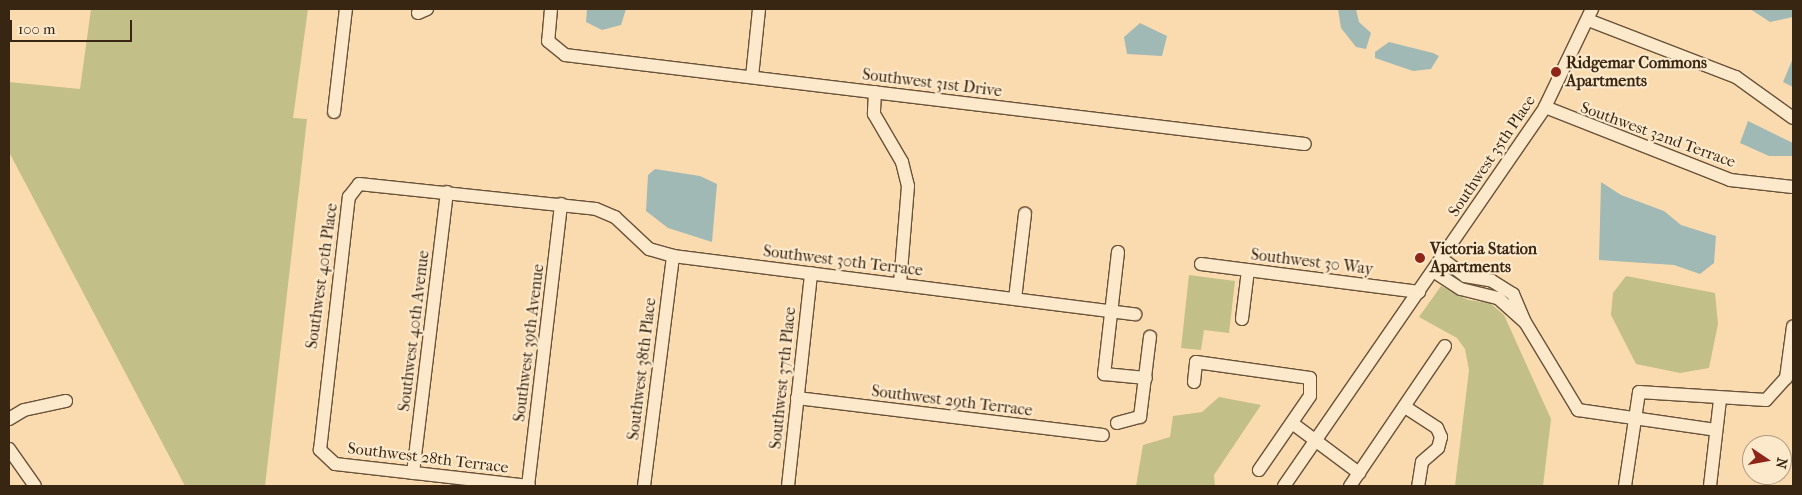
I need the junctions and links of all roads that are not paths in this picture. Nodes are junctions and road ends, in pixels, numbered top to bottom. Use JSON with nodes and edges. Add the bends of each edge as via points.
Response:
{"nodes":[{"id":1,"x":346,"y":9,"type":"edge"},
{"id":2,"x":552,"y":9,"type":"edge"},
{"id":3,"x":759,"y":9,"type":"edge"},
{"id":4,"x":1590,"y":14,"type":"edge"},
{"id":5,"x":752,"y":77,"type":"junction"},
{"id":6,"x":875,"y":92,"type":"junction"},
{"id":7,"x":1545,"y":107,"type":"junction"},
{"id":8,"x":334,"y":112,"type":"dead end"},
{"id":9,"x":1793,"y":118,"type":"edge"},
{"id":10,"x":1305,"y":144,"type":"dead end"},
{"id":11,"x":1793,"y":187,"type":"edge"},
{"id":12,"x":448,"y":192,"type":"junction"},
{"id":13,"x":561,"y":204,"type":"junction"},
{"id":14,"x":1025,"y":214,"type":"dead end"},
{"id":15,"x":1118,"y":252,"type":"dead end"},
{"id":16,"x":673,"y":256,"type":"junction"},
{"id":17,"x":1442,"y":259,"type":"junction"},
{"id":18,"x":1201,"y":264,"type":"dead end"},
{"id":19,"x":1248,"y":270,"type":"junction"},
{"id":20,"x":1433,"y":271,"type":"junction"},
{"id":21,"x":811,"y":273,"type":"junction"},
{"id":22,"x":1469,"y":277,"type":"junction"},
{"id":23,"x":900,"y":284,"type":"junction"},
{"id":24,"x":1461,"y":289,"type":"junction"},
{"id":25,"x":1419,"y":292,"type":"junction"},
{"id":26,"x":1015,"y":299,"type":"junction"},
{"id":27,"x":1110,"y":311,"type":"junction"},
{"id":28,"x":1135,"y":314,"type":"dead end"},
{"id":29,"x":1242,"y":319,"type":"dead end"},
{"id":30,"x":1525,"y":322,"type":"junction"},
{"id":31,"x":1793,"y":326,"type":"edge"},
{"id":32,"x":1150,"y":337,"type":"dead end"},
{"id":33,"x":1445,"y":346,"type":"dead end"},
{"id":34,"x":1146,"y":378,"type":"junction"},
{"id":35,"x":1194,"y":382,"type":"dead end"},
{"id":36,"x":797,"y":398,"type":"junction"},
{"id":37,"x":1720,"y":399,"type":"junction"},
{"id":38,"x":66,"y":401,"type":"dead end"},
{"id":39,"x":1405,"y":407,"type":"junction"},
{"id":40,"x":9,"y":419,"type":"edge"},
{"id":41,"x":1632,"y":420,"type":"junction"},
{"id":42,"x":1117,"y":423,"type":"dead end"},
{"id":43,"x":1292,"y":423,"type":"junction"},
{"id":44,"x":1716,"y":430,"type":"junction"},
{"id":45,"x":1103,"y":435,"type":"dead end"},
{"id":46,"x":1316,"y":440,"type":"junction"},
{"id":47,"x":9,"y":448,"type":"edge"},
{"id":48,"x":325,"y":458,"type":"joint"},
{"id":49,"x":1259,"y":470,"type":"dead end"},
{"id":50,"x":413,"y":473,"type":"junction"},
{"id":51,"x":1359,"y":473,"type":"junction"},
{"id":52,"x":35,"y":486,"type":"edge"},
{"id":53,"x":528,"y":486,"type":"edge"},
{"id":54,"x":644,"y":486,"type":"edge"},
{"id":55,"x":788,"y":486,"type":"edge"},
{"id":56,"x":1284,"y":486,"type":"edge"},
{"id":57,"x":1350,"y":486,"type":"edge"},
{"id":58,"x":1418,"y":486,"type":"edge"},
{"id":59,"x":1625,"y":486,"type":"edge"},
{"id":60,"x":1710,"y":486,"type":"edge"}],
"edges":[{"from":1,"to":8,"type":"street"},
{"from":2,"to":5,"type":"street","name":"Southwest 31st Drive","via":[[547,36],[555,51]]},
{"from":3,"to":5,"type":"street"},
{"from":4,"to":7,"type":"street","name":"Southwest 35th Place"},
{"from":4,"to":9,"type":"street","via":[[1730,74]]},
{"from":5,"to":6,"type":"street","name":"Southwest 31st Drive"},
{"from":6,"to":10,"type":"street","name":"Southwest 31st Drive"},
{"from":6,"to":23,"type":"street","via":[[874,114],[902,162],[908,186]]},
{"from":7,"to":11,"type":"street","name":"Southwest 32nd Terrace","via":[[1730,180]]},
{"from":7,"to":17,"type":"street","name":"Southwest 35th Place"},
{"from":12,"to":13,"type":"street","name":"Southwest 40th Place"},
{"from":12,"to":48,"type":"street","name":"Southwest 40th Place","via":[[366,182],[351,192],[319,440]]},
{"from":12,"to":50,"type":"street","name":"Southwest 40th Avenue"},
{"from":13,"to":16,"type":"street","name":"Southwest 30th Terrace","via":[[615,218],[649,249]]},
{"from":13,"to":53,"type":"street","name":"Southwest 39th Avenue"},
{"from":14,"to":26,"type":"street"},
{"from":15,"to":27,"type":"street"},
{"from":16,"to":21,"type":"street","name":"Southwest 30th Terrace"},
{"from":16,"to":54,"type":"street","name":"Southwest 38th Place"},
{"from":17,"to":20,"type":"street","name":"Southwest 35th Place"},
{"from":17,"to":22,"type":"street"},
{"from":18,"to":19,"type":"street","name":"Southwest 30 Way"},
{"from":19,"to":25,"type":"street","name":"Southwest 30 Way"},
{"from":19,"to":29,"type":"street"},
{"from":20,"to":24,"type":"street"},
{"from":20,"to":25,"type":"street","name":"Southwest 35th Place"},
{"from":21,"to":23,"type":"street","name":"Southwest 30th Terrace"},
{"from":21,"to":36,"type":"street","name":"Southwest 37th Place"},
{"from":22,"to":24,"type":"street"},
{"from":22,"to":30,"type":"street","via":[[1506,288],[1522,308]]},
{"from":23,"to":26,"type":"street","name":"Southwest 30th Terrace"},
{"from":24,"to":30,"type":"street","via":[[1492,295]]},
{"from":25,"to":46,"type":"street","name":"Southwest 35th Place"},
{"from":26,"to":27,"type":"street","name":"Southwest 30th Terrace"},
{"from":27,"to":28,"type":"street","name":"Southwest 30th Terrace"},
{"from":27,"to":34,"type":"street","via":[[1104,374]]},
{"from":30,"to":41,"type":"street","via":[[1573,406],[1591,415]]},
{"from":31,"to":37,"type":"street","via":[[1786,378],[1778,391],[1759,402]]},
{"from":32,"to":34,"type":"street"},
{"from":33,"to":39,"type":"street"},
{"from":34,"to":42,"type":"street","via":[[1140,416]]},
{"from":35,"to":43,"type":"street","via":[[1196,362],[1310,378],[1310,396]]},
{"from":36,"to":45,"type":"street","name":"Southwest 29th Terrace"},
{"from":36,"to":55,"type":"street","name":"Southwest 37th Place"},
{"from":37,"to":41,"type":"street","via":[[1642,390],[1634,400]]},
{"from":37,"to":44,"type":"street"},
{"from":38,"to":40,"type":"street","via":[[24,410]]},
{"from":39,"to":51,"type":"street"},
{"from":39,"to":58,"type":"street","via":[[1437,428],[1441,437],[1438,448],[1422,462]]},
{"from":41,"to":44,"type":"street"},
{"from":41,"to":59,"type":"street"},
{"from":43,"to":46,"type":"street"},
{"from":43,"to":49,"type":"street"},
{"from":44,"to":60,"type":"street"},
{"from":46,"to":51,"type":"street"},
{"from":46,"to":56,"type":"street","name":"Southwest 35th Place"},
{"from":47,"to":52,"type":"street"},
{"from":48,"to":50,"type":"street","name":"Southwest 28th Terrace","via":[[335,464]]},
{"from":50,"to":53,"type":"street","name":"Southwest 28th Terrace"},
{"from":51,"to":57,"type":"street"}]}
